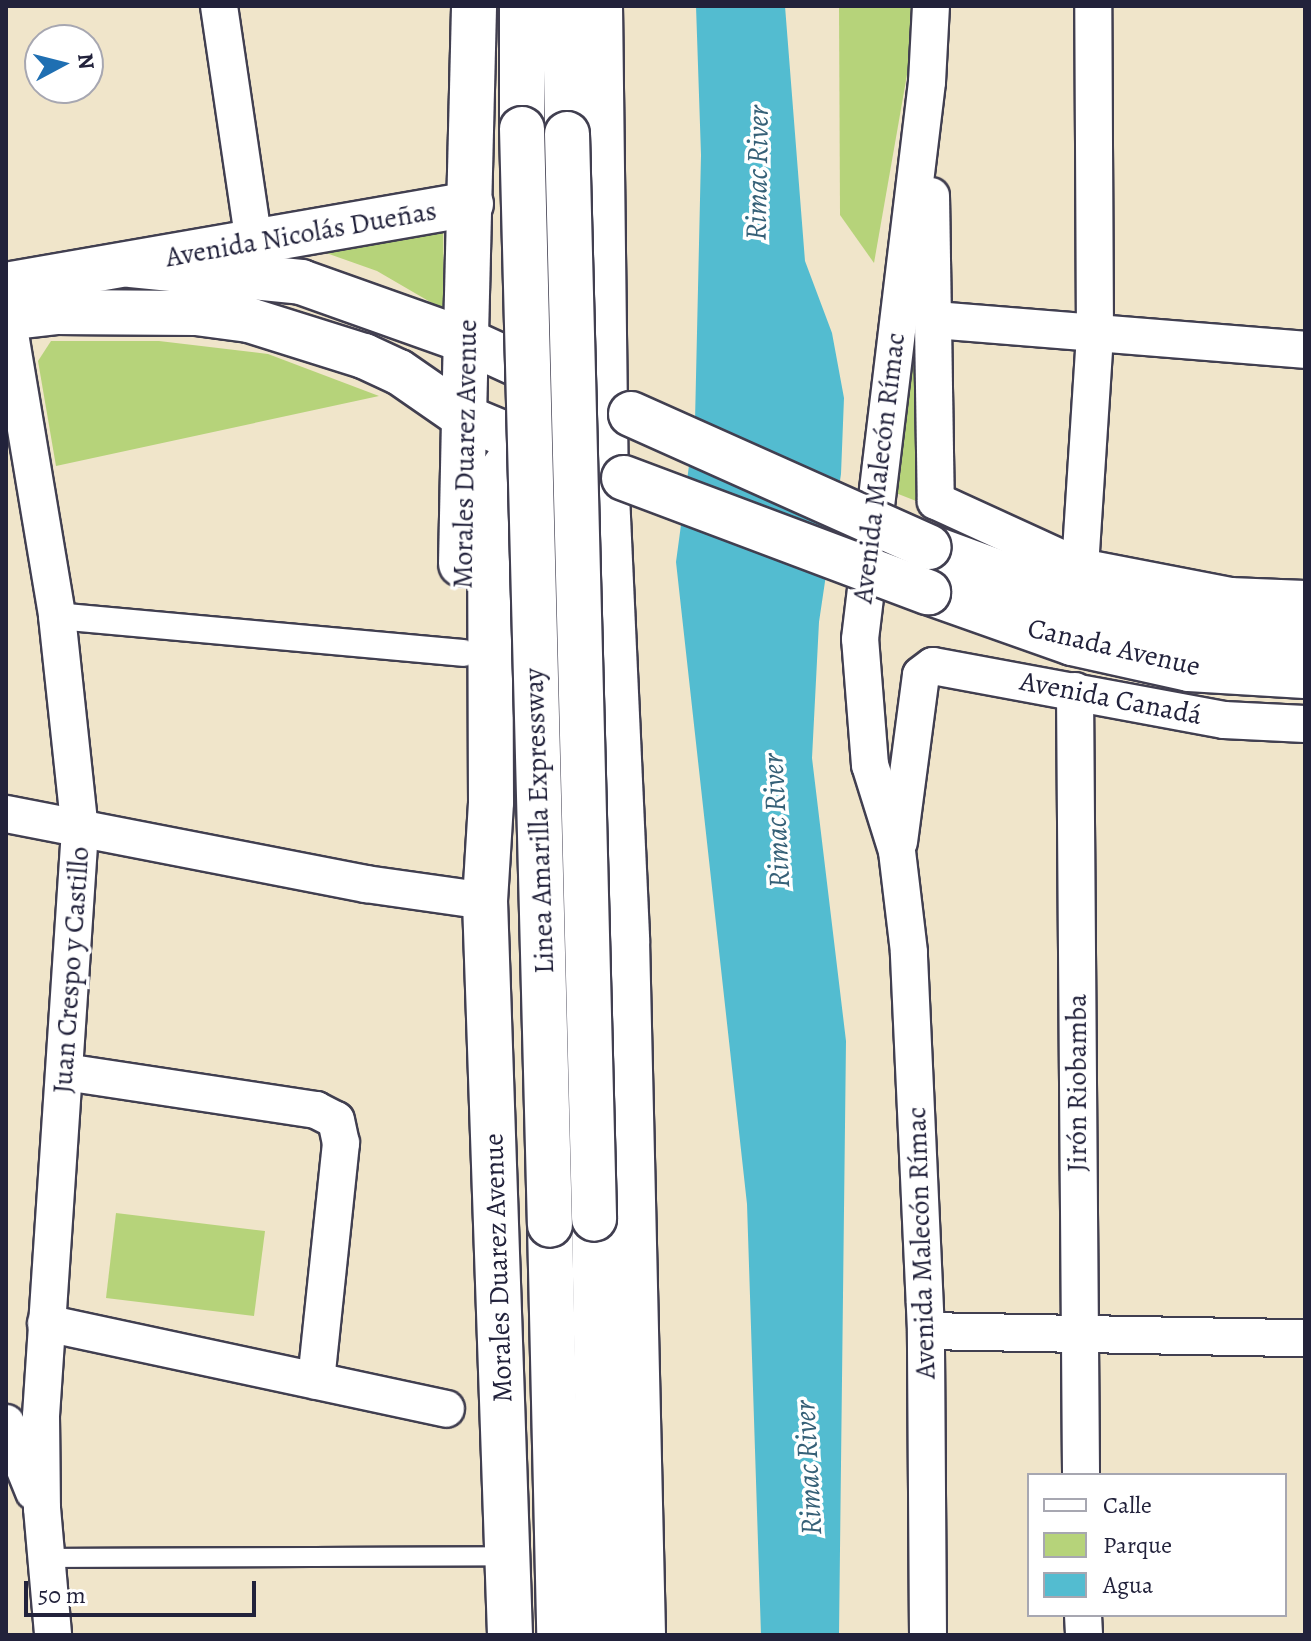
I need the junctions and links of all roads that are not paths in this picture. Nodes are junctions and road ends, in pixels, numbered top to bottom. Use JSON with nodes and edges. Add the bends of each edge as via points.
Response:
{"nodes":[{"id":1,"x":219,"y":6,"type":"edge"},
{"id":2,"x":474,"y":6,"type":"edge"},
{"id":3,"x":522,"y":6,"type":"edge"},
{"id":4,"x":565,"y":6,"type":"edge"},
{"id":5,"x":600,"y":6,"type":"edge"},
{"id":6,"x":931,"y":6,"type":"edge"},
{"id":7,"x":1093,"y":6,"type":"edge"},
{"id":8,"x":927,"y":82,"type":"junction"},
{"id":9,"x":471,"y":204,"type":"junction"},
{"id":10,"x":256,"y":257,"type":"junction"},
{"id":11,"x":6,"y":308,"type":"edge"},
{"id":12,"x":934,"y":320,"type":"junction"},
{"id":13,"x":1095,"y":335,"type":"junction"},
{"id":14,"x":1305,"y":350,"type":"edge"},
{"id":15,"x":466,"y":378,"type":"junction"},
{"id":16,"x":618,"y":409,"type":"junction"},
{"id":17,"x":520,"y":443,"type":"junction"},
{"id":18,"x":615,"y":475,"type":"junction"},
{"id":19,"x":1080,"y":567,"type":"junction"},
{"id":20,"x":1305,"y":599,"type":"edge"},
{"id":21,"x":57,"y":616,"type":"junction"},
{"id":22,"x":1305,"y":636,"type":"edge"},
{"id":23,"x":463,"y":653,"type":"junction"},
{"id":24,"x":921,"y":675,"type":"joint"},
{"id":25,"x":1305,"y":676,"type":"edge"},
{"id":26,"x":1075,"y":691,"type":"junction"},
{"id":27,"x":1305,"y":724,"type":"edge"},
{"id":28,"x":6,"y":814,"type":"edge"},
{"id":29,"x":80,"y":830,"type":"junction"},
{"id":30,"x":897,"y":851,"type":"junction"},
{"id":31,"x":485,"y":901,"type":"junction"},
{"id":32,"x":65,"y":1072,"type":"junction"},
{"id":33,"x":46,"y":1323,"type":"junction"},
{"id":34,"x":926,"y":1331,"type":"junction"},
{"id":35,"x":1078,"y":1334,"type":"junction"},
{"id":36,"x":1305,"y":1338,"type":"edge"},
{"id":37,"x":316,"y":1381,"type":"junction"},
{"id":38,"x":446,"y":1409,"type":"dead end"},
{"id":39,"x":6,"y":1423,"type":"edge"},
{"id":40,"x":14,"y":1472,"type":"edge"},
{"id":41,"x":1081,"y":1473,"type":"edge"},
{"id":42,"x":42,"y":1508,"type":"junction"},
{"id":43,"x":508,"y":1557,"type":"junction"},
{"id":44,"x":46,"y":1558,"type":"junction"},
{"id":45,"x":53,"y":1635,"type":"edge"},
{"id":46,"x":510,"y":1635,"type":"edge"},
{"id":47,"x":559,"y":1635,"type":"edge"},
{"id":48,"x":601,"y":1635,"type":"edge"},
{"id":49,"x":643,"y":1635,"type":"edge"},
{"id":50,"x":928,"y":1635,"type":"edge"}],
"edges":[{"from":1,"to":10,"type":"street"},
{"from":2,"to":9,"type":"main road","name":"Morales Duarez Avenue"},
{"from":3,"to":47,"type":"main road","name":"Linea Amarilla Expressway","bridge":true},
{"from":4,"to":48,"type":"main road","name":"Linea Amarilla Expressway","bridge":true},
{"from":5,"to":16,"type":"main road"},
{"from":6,"to":8,"type":"street","name":"Avenida Malecón Rímac"},
{"from":7,"to":13,"type":"street"},
{"from":8,"to":12,"type":"street","name":"Avenida Malecón Rímac"},
{"from":8,"to":30,"type":"street","name":"Avenida Malecón Rímac","via":[[860,639],[870,765]]},
{"from":9,"to":10,"type":"main road","name":"Avenida Nicolás Dueñas"},
{"from":9,"to":15,"type":"main road","name":"Morales Duarez Avenue"},
{"from":10,"to":11,"type":"main road","name":"Avenida Nicolás Dueñas","via":[[131,265]]},
{"from":10,"to":15,"type":"main road","name":"Avenida Nicolás Dueñas","via":[[374,304]]},
{"from":11,"to":15,"type":"main road","name":"Avenida Nicolás Dueñas","via":[[249,320],[399,372]]},
{"from":11,"to":21,"type":"street","name":"Juan Crespo y Castillo"},
{"from":12,"to":13,"type":"street"},
{"from":12,"to":19,"type":"street","name":"Avenida Malecón Rímac","via":[[933,496]]},
{"from":13,"to":14,"type":"street"},
{"from":13,"to":19,"type":"street"},
{"from":15,"to":16,"type":"main road","name":"Avenida Nicolás Dueñas"},
{"from":15,"to":17,"type":"main road","name":"Avenida Nicolás Dueñas"},
{"from":15,"to":23,"type":"main road","name":"Morales Duarez Avenue"},
{"from":16,"to":18,"type":"main road"},
{"from":16,"to":22,"type":"main road","name":"Canada Avenue","bridge":true,"via":[[929,547],[1074,600],[1192,626]]},
{"from":17,"to":18,"type":"main road","name":"Avenida Nicolás Dueñas"},
{"from":17,"to":31,"type":"main road","name":"Morales Duarez Avenue","via":[[504,468],[490,519],[491,802]]},
{"from":18,"to":25,"type":"main road","name":"Canada Avenue","bridge":true,"via":[[1072,643],[1189,669]]},
{"from":18,"to":49,"type":"main road"},
{"from":19,"to":20,"type":"street","via":[[1230,596]]},
{"from":21,"to":23,"type":"street"},
{"from":21,"to":29,"type":"street","name":"Juan Crespo y Castillo"},
{"from":23,"to":31,"type":"main road","name":"Morales Duarez Avenue","via":[[469,802]]},
{"from":24,"to":26,"type":"street","name":"Avenida Canadá","via":[[933,666]]},
{"from":24,"to":30,"type":"street","name":"Avenida Malecón Rímac"},
{"from":26,"to":27,"type":"street","name":"Avenida Canadá","via":[[1224,720]]},
{"from":26,"to":35,"type":"street","name":"Jirón Riobamba"},
{"from":28,"to":29,"type":"street"},
{"from":29,"to":31,"type":"street"},
{"from":29,"to":32,"type":"street","name":"Juan Crespo y Castillo"},
{"from":30,"to":34,"type":"street","name":"Avenida Malecón Rímac","via":[[909,952]]},
{"from":31,"to":43,"type":"main road","name":"Morales Duarez Avenue"},
{"from":32,"to":33,"type":"street","name":"Juan Crespo y Castillo"},
{"from":32,"to":37,"type":"street","via":[[316,1110],[336,1120],[341,1143]]},
{"from":33,"to":37,"type":"street"},
{"from":33,"to":42,"type":"street","name":"Juan Crespo y Castillo"},
{"from":34,"to":35,"type":"street"},
{"from":34,"to":50,"type":"street","name":"Avenida Malecón Rímac"},
{"from":35,"to":36,"type":"street"},
{"from":35,"to":41,"type":"street","name":"Jirón Riobamba"},
{"from":37,"to":38,"type":"street"},
{"from":39,"to":40,"type":"street"},
{"from":40,"to":42,"type":"street"},
{"from":42,"to":44,"type":"street","name":"Juan Crespo y Castillo"},
{"from":43,"to":44,"type":"lane"},
{"from":43,"to":46,"type":"main road","name":"Morales Duarez Avenue"},
{"from":44,"to":45,"type":"street","name":"Juan Crespo y Castillo"}]}
